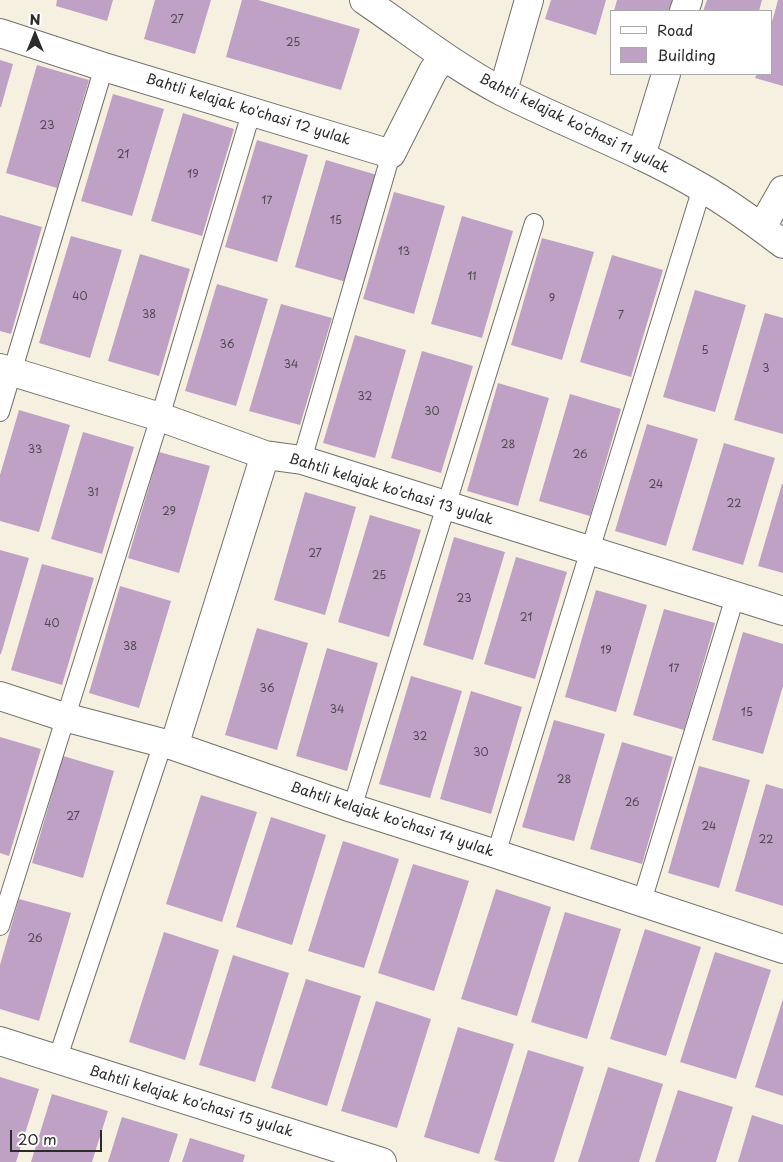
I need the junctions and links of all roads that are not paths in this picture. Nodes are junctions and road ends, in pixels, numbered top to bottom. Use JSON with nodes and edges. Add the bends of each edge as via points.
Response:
{"nodes":[{"id":1,"x":529,"y":0,"type":"edge"},
{"id":2,"x":367,"y":1,"type":"edge"},
{"id":3,"x":0,"y":33,"type":"edge"},
{"id":4,"x":444,"y":57,"type":"junction"},
{"id":5,"x":104,"y":67,"type":"junction"},
{"id":6,"x":666,"y":75,"type":"edge"},
{"id":7,"x":503,"y":91,"type":"junction"},
{"id":8,"x":252,"y":110,"type":"junction"},
{"id":9,"x":391,"y":154,"type":"junction"},
{"id":10,"x":641,"y":156,"type":"junction"},
{"id":11,"x":702,"y":188,"type":"junction"},
{"id":12,"x":783,"y":190,"type":"edge"},
{"id":13,"x":534,"y":223,"type":"dead end"},
{"id":14,"x":762,"y":227,"type":"junction"},
{"id":15,"x":783,"y":244,"type":"edge"},
{"id":16,"x":6,"y":370,"type":"edge"},
{"id":17,"x":0,"y":412,"type":"edge"},
{"id":18,"x":160,"y":417,"type":"junction"},
{"id":19,"x":265,"y":455,"type":"junction"},
{"id":20,"x":302,"y":460,"type":"junction"},
{"id":21,"x":447,"y":507,"type":"junction"},
{"id":22,"x":589,"y":551,"type":"junction"},
{"id":23,"x":735,"y":597,"type":"junction"},
{"id":24,"x":783,"y":611,"type":"edge"},
{"id":25,"x":0,"y":696,"type":"edge"},
{"id":26,"x":64,"y":716,"type":"junction"},
{"id":27,"x":168,"y":744,"type":"junction"},
{"id":28,"x":352,"y":808,"type":"junction"},
{"id":29,"x":496,"y":854,"type":"junction"},
{"id":30,"x":642,"y":901,"type":"junction"},
{"id":31,"x":0,"y":926,"type":"edge"},
{"id":32,"x":783,"y":949,"type":"edge"},
{"id":33,"x":0,"y":1041,"type":"edge"},
{"id":34,"x":57,"y":1060,"type":"junction"},
{"id":35,"x":382,"y":1162,"type":"edge"}],
"edges":[{"from":1,"to":7,"type":"street"},
{"from":2,"to":4,"type":"street","name":"Bahtli kelajak ko'chasi 11 yulak"},
{"from":3,"to":5,"type":"street","name":"Bahtli kelajak ko'chasi 12 yulak"},
{"from":4,"to":7,"type":"street","name":"Bahtli kelajak ko'chasi 11 yulak"},
{"from":4,"to":9,"type":"street","via":[[433,71]]},
{"from":5,"to":8,"type":"street","name":"Bahtli kelajak ko'chasi 12 yulak"},
{"from":5,"to":16,"type":"lane"},
{"from":6,"to":10,"type":"street"},
{"from":7,"to":10,"type":"street","name":"Bahtli kelajak ko'chasi 11 yulak"},
{"from":8,"to":9,"type":"street","name":"Bahtli kelajak ko'chasi 12 yulak"},
{"from":8,"to":18,"type":"lane"},
{"from":9,"to":20,"type":"lane"},
{"from":10,"to":11,"type":"street","name":"Bahtli kelajak ko'chasi 11 yulak"},
{"from":11,"to":14,"type":"street","name":"Bahtli kelajak ko'chasi 11 yulak"},
{"from":11,"to":22,"type":"lane"},
{"from":12,"to":14,"type":"street"},
{"from":13,"to":21,"type":"lane"},
{"from":14,"to":15,"type":"street","name":"Bahtli kelajak ko'chasi 11 yulak"},
{"from":16,"to":17,"type":"lane"},
{"from":16,"to":18,"type":"street","name":"Bahtli kelajak ko'chasi 13 yulak"},
{"from":18,"to":19,"type":"street","name":"Bahtli kelajak ko'chasi 13 yulak"},
{"from":18,"to":26,"type":"lane"},
{"from":19,"to":20,"type":"street","name":"Bahtli kelajak ko'chasi 13 yulak"},
{"from":19,"to":27,"type":"street"},
{"from":20,"to":21,"type":"street","name":"Bahtli kelajak ko'chasi 13 yulak"},
{"from":21,"to":22,"type":"street","name":"Bahtli kelajak ko'chasi 13 yulak"},
{"from":21,"to":28,"type":"lane"},
{"from":22,"to":23,"type":"street","name":"Bahtli kelajak ko'chasi 13 yulak"},
{"from":22,"to":29,"type":"lane"},
{"from":23,"to":24,"type":"street","name":"Bahtli kelajak ko'chasi 13 yulak"},
{"from":23,"to":30,"type":"lane"},
{"from":25,"to":26,"type":"street","name":"Bahtli kelajak ko'chasi 14 yulak"},
{"from":26,"to":27,"type":"street","name":"Bahtli kelajak ko'chasi 14 yulak"},
{"from":26,"to":31,"type":"lane"},
{"from":27,"to":28,"type":"street","name":"Bahtli kelajak ko'chasi 14 yulak"},
{"from":27,"to":34,"type":"lane"},
{"from":28,"to":29,"type":"street","name":"Bahtli kelajak ko'chasi 14 yulak"},
{"from":29,"to":30,"type":"street","name":"Bahtli kelajak ko'chasi 14 yulak"},
{"from":30,"to":32,"type":"street","name":"Bahtli kelajak ko'chasi 14 yulak"},
{"from":33,"to":34,"type":"street","name":"Bahtli kelajak ko'chasi 15 yulak"},
{"from":34,"to":35,"type":"street","name":"Bahtli kelajak ko'chasi 15 yulak"}]}
